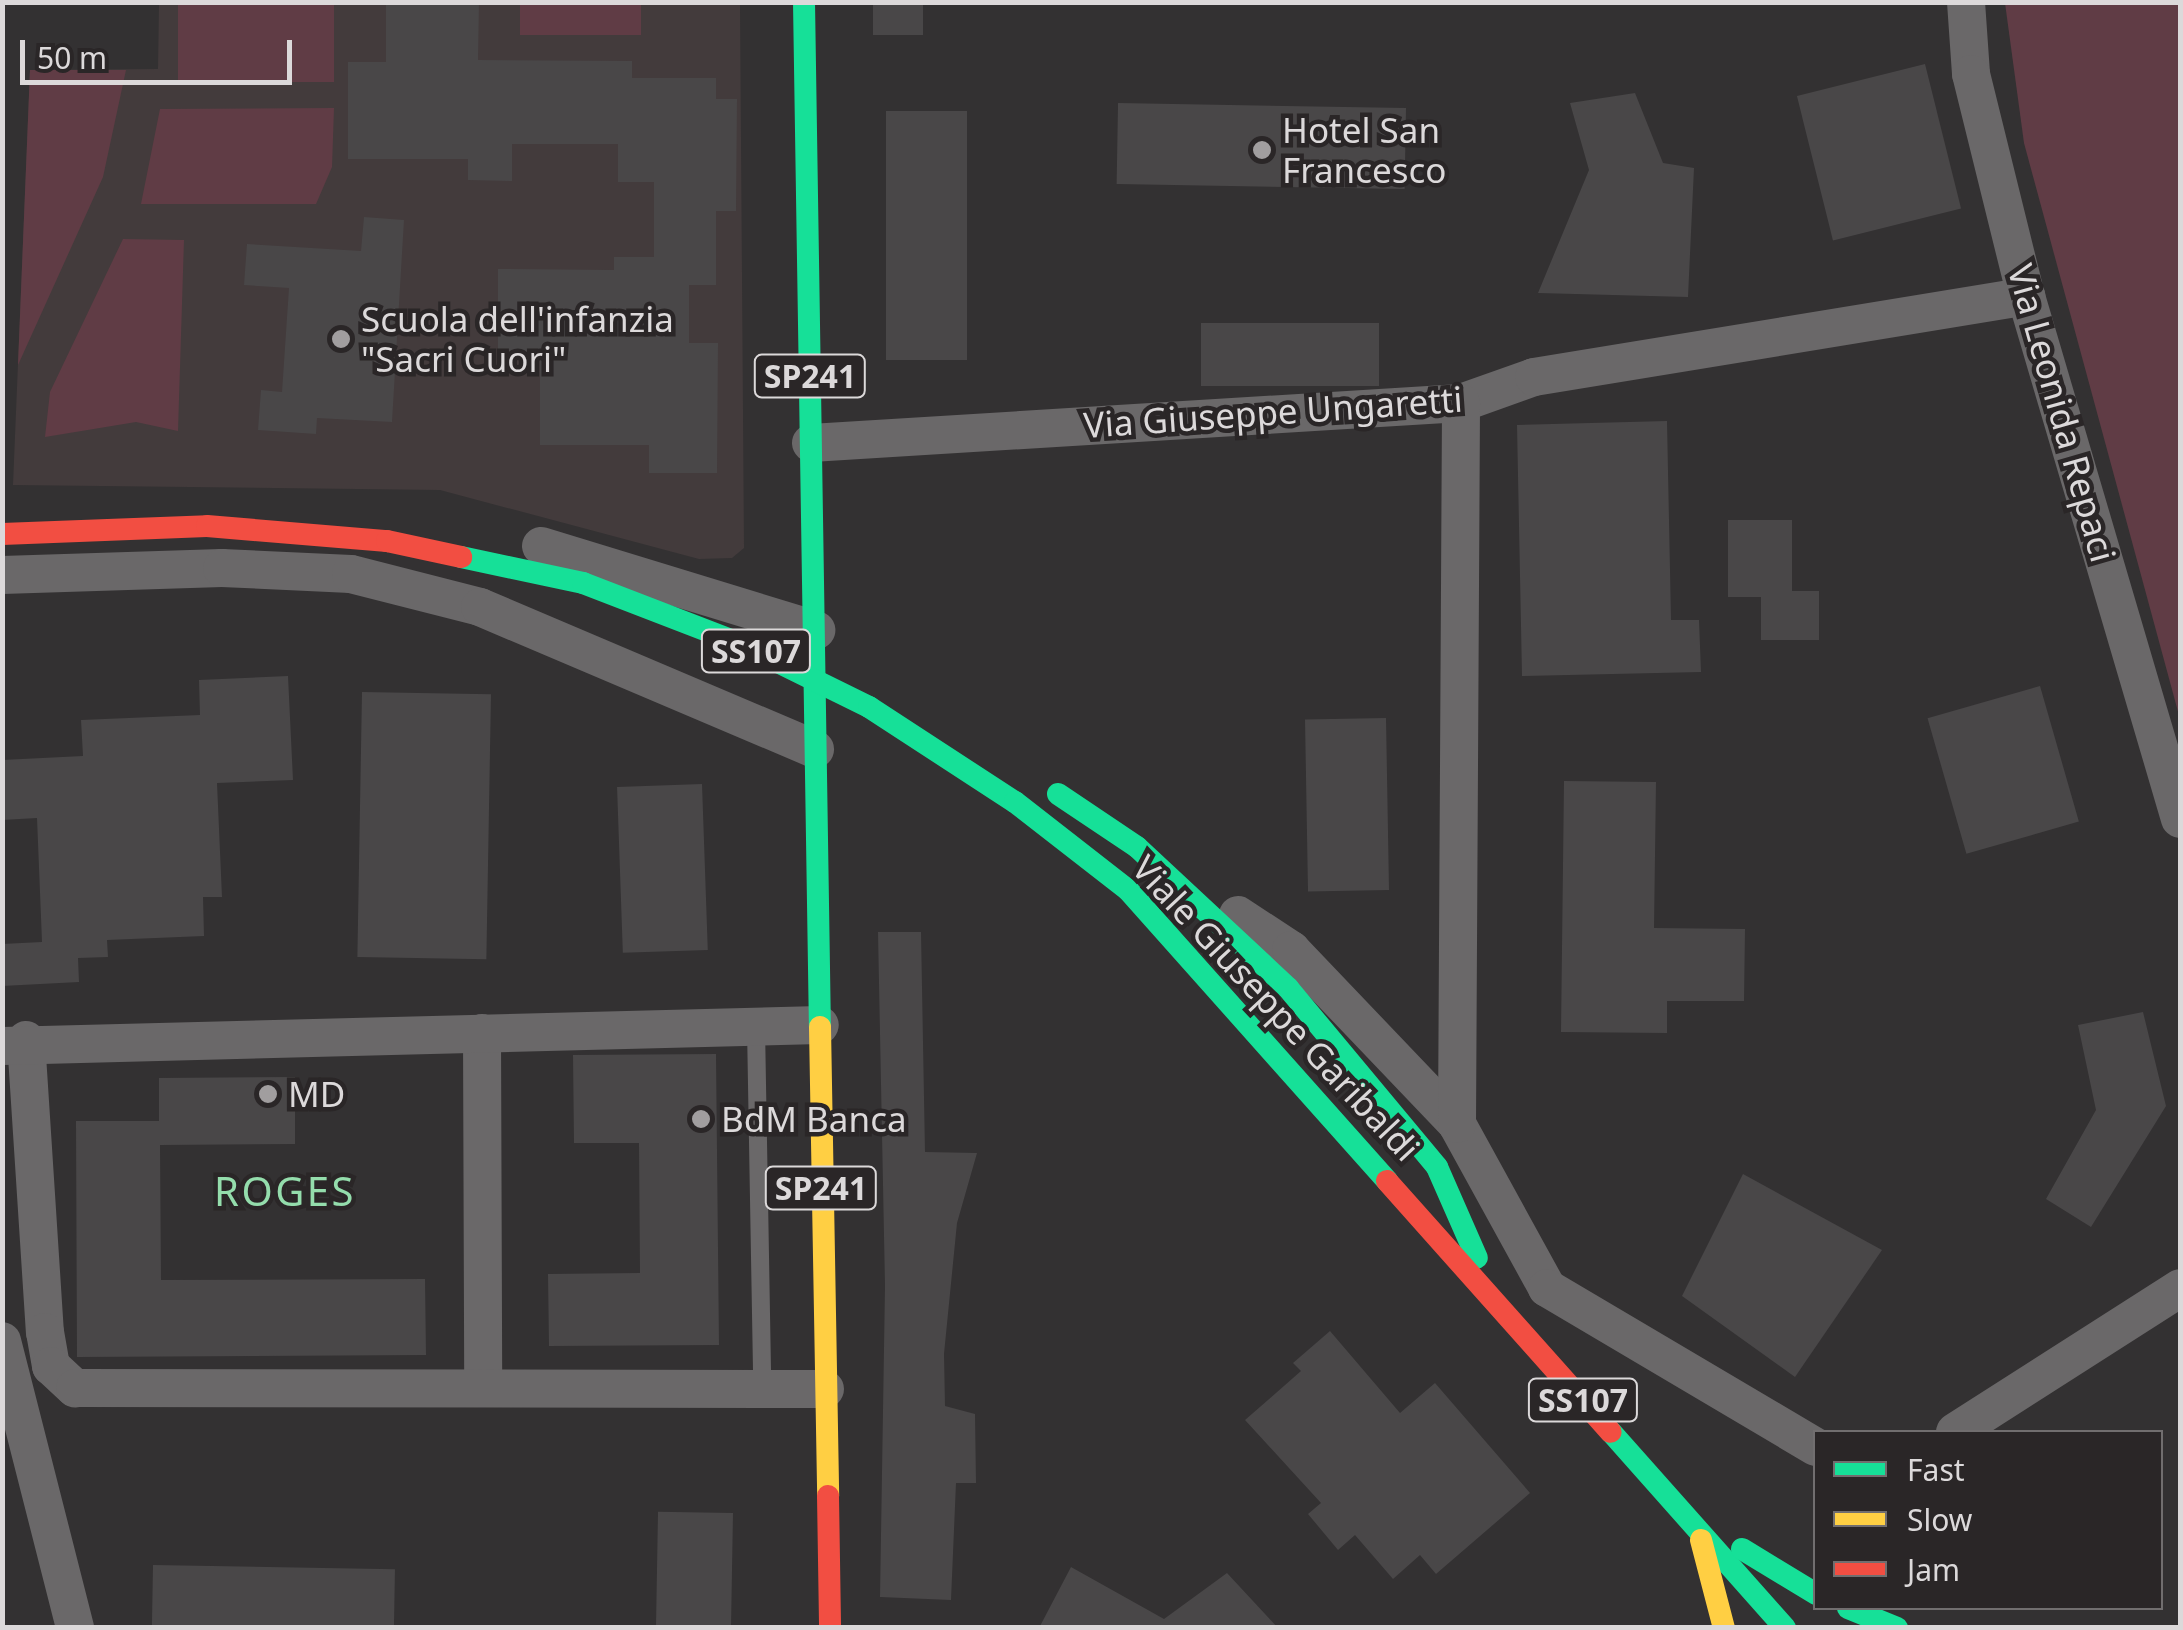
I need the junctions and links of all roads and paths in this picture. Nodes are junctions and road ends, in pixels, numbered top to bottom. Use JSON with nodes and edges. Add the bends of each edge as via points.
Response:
{"nodes":[{"id":1,"x":804,"y":2,"type":"edge"},
{"id":2,"x":1966,"y":2,"type":"edge"},
{"id":3,"x":2026,"y":296,"type":"junction"},
{"id":4,"x":1461,"y":403,"type":"junction"},
{"id":5,"x":811,"y":443,"type":"junction"},
{"id":6,"x":2,"y":516,"type":"edge"},
{"id":7,"x":2,"y":534,"type":"edge"},
{"id":8,"x":2,"y":575,"type":"edge"},
{"id":9,"x":816,"y":630,"type":"junction"},
{"id":10,"x":848,"y":652,"type":"dead end"},
{"id":11,"x":815,"y":749,"type":"junction"},
{"id":12,"x":1041,"y":782,"type":"dead end"},
{"id":13,"x":2180,"y":818,"type":"edge"},
{"id":14,"x":1138,"y":847,"type":"junction"},
{"id":15,"x":820,"y":1025,"type":"junction"},
{"id":16,"x":756,"y":1027,"type":"junction"},
{"id":17,"x":482,"y":1033,"type":"junction"},
{"id":18,"x":14,"y":1043,"type":"edge"},
{"id":19,"x":1457,"y":1124,"type":"junction"},
{"id":20,"x":2180,"y":1288,"type":"edge"},
{"id":21,"x":1496,"y":1302,"type":"junction"},
{"id":22,"x":2,"y":1341,"type":"edge"},
{"id":23,"x":484,"y":1385,"type":"junction"},
{"id":24,"x":762,"y":1388,"type":"junction"},
{"id":25,"x":826,"y":1389,"type":"junction"},
{"id":26,"x":1958,"y":1430,"type":"edge"},
{"id":27,"x":1813,"y":1445,"type":"edge"},
{"id":28,"x":1671,"y":1497,"type":"junction"},
{"id":29,"x":1699,"y":1533,"type":"junction"},
{"id":30,"x":1813,"y":1593,"type":"edge"},
{"id":31,"x":1853,"y":1610,"type":"edge"},
{"id":32,"x":76,"y":1628,"type":"edge"},
{"id":33,"x":830,"y":1628,"type":"edge"},
{"id":34,"x":1724,"y":1628,"type":"edge"},
{"id":35,"x":1786,"y":1628,"type":"edge"},
{"id":36,"x":1898,"y":1628,"type":"edge"}],
"edges":[{"from":1,"to":5,"type":"main road","number":"SP241"},
{"from":2,"to":3,"type":"street","name":"Via Leonida Repaci","via":[[1972,74]]},
{"from":3,"to":4,"type":"street","name":"Via Giuseppe Ungaretti","via":[[1534,377]]},
{"from":3,"to":13,"type":"street","name":"Via Leonida Repaci"},
{"from":4,"to":5,"type":"street","name":"Via Giuseppe Ungaretti"},
{"from":4,"to":19,"type":"street"},
{"from":5,"to":9,"type":"main road","number":"SP241"},
{"from":6,"to":9,"type":"street","via":[[221,506],[428,524],[592,557]]},
{"from":7,"to":21,"type":"main road","name":"Viale Giuseppe Garibaldi","number":"SS107","via":[[207,526],[387,541],[583,583],[741,644],[869,708],[1015,802],[1128,890]]},
{"from":8,"to":11,"type":"street","via":[[222,568],[351,574],[480,607]]},
{"from":9,"to":10,"type":"main road"},
{"from":9,"to":11,"type":"main road","number":"SP241"},
{"from":11,"to":15,"type":"main road","number":"SP241"},
{"from":12,"to":14,"type":"main road"},
{"from":14,"to":19,"type":"street","via":[[1291,950]]},
{"from":14,"to":21,"type":"main road","via":[[1288,988],[1437,1166]]},
{"from":15,"to":16,"type":"street"},
{"from":15,"to":25,"type":"main road","number":"SP241"},
{"from":16,"to":17,"type":"street"},
{"from":16,"to":24,"type":"lane"},
{"from":17,"to":18,"type":"street"},
{"from":17,"to":23,"type":"street"},
{"from":18,"to":23,"type":"street","via":[[51,1366],[75,1388]]},
{"from":19,"to":27,"type":"street","via":[[1547,1288]]},
{"from":20,"to":26,"type":"street"},
{"from":21,"to":28,"type":"main road","name":"Viale Giuseppe Garibaldi","number":"SS107"},
{"from":22,"to":32,"type":"street"},
{"from":23,"to":24,"type":"street"},
{"from":24,"to":25,"type":"street"},
{"from":25,"to":33,"type":"main road","number":"SP241"},
{"from":28,"to":29,"type":"main road","name":"Viale Giuseppe Garibaldi","number":"SS107"},
{"from":28,"to":30,"type":"main road","via":[[1787,1583]]},
{"from":29,"to":34,"type":"main road"},
{"from":29,"to":35,"type":"main road","name":"Viale Giuseppe Garibaldi","number":"SS107"},
{"from":31,"to":36,"type":"main road"}]}
